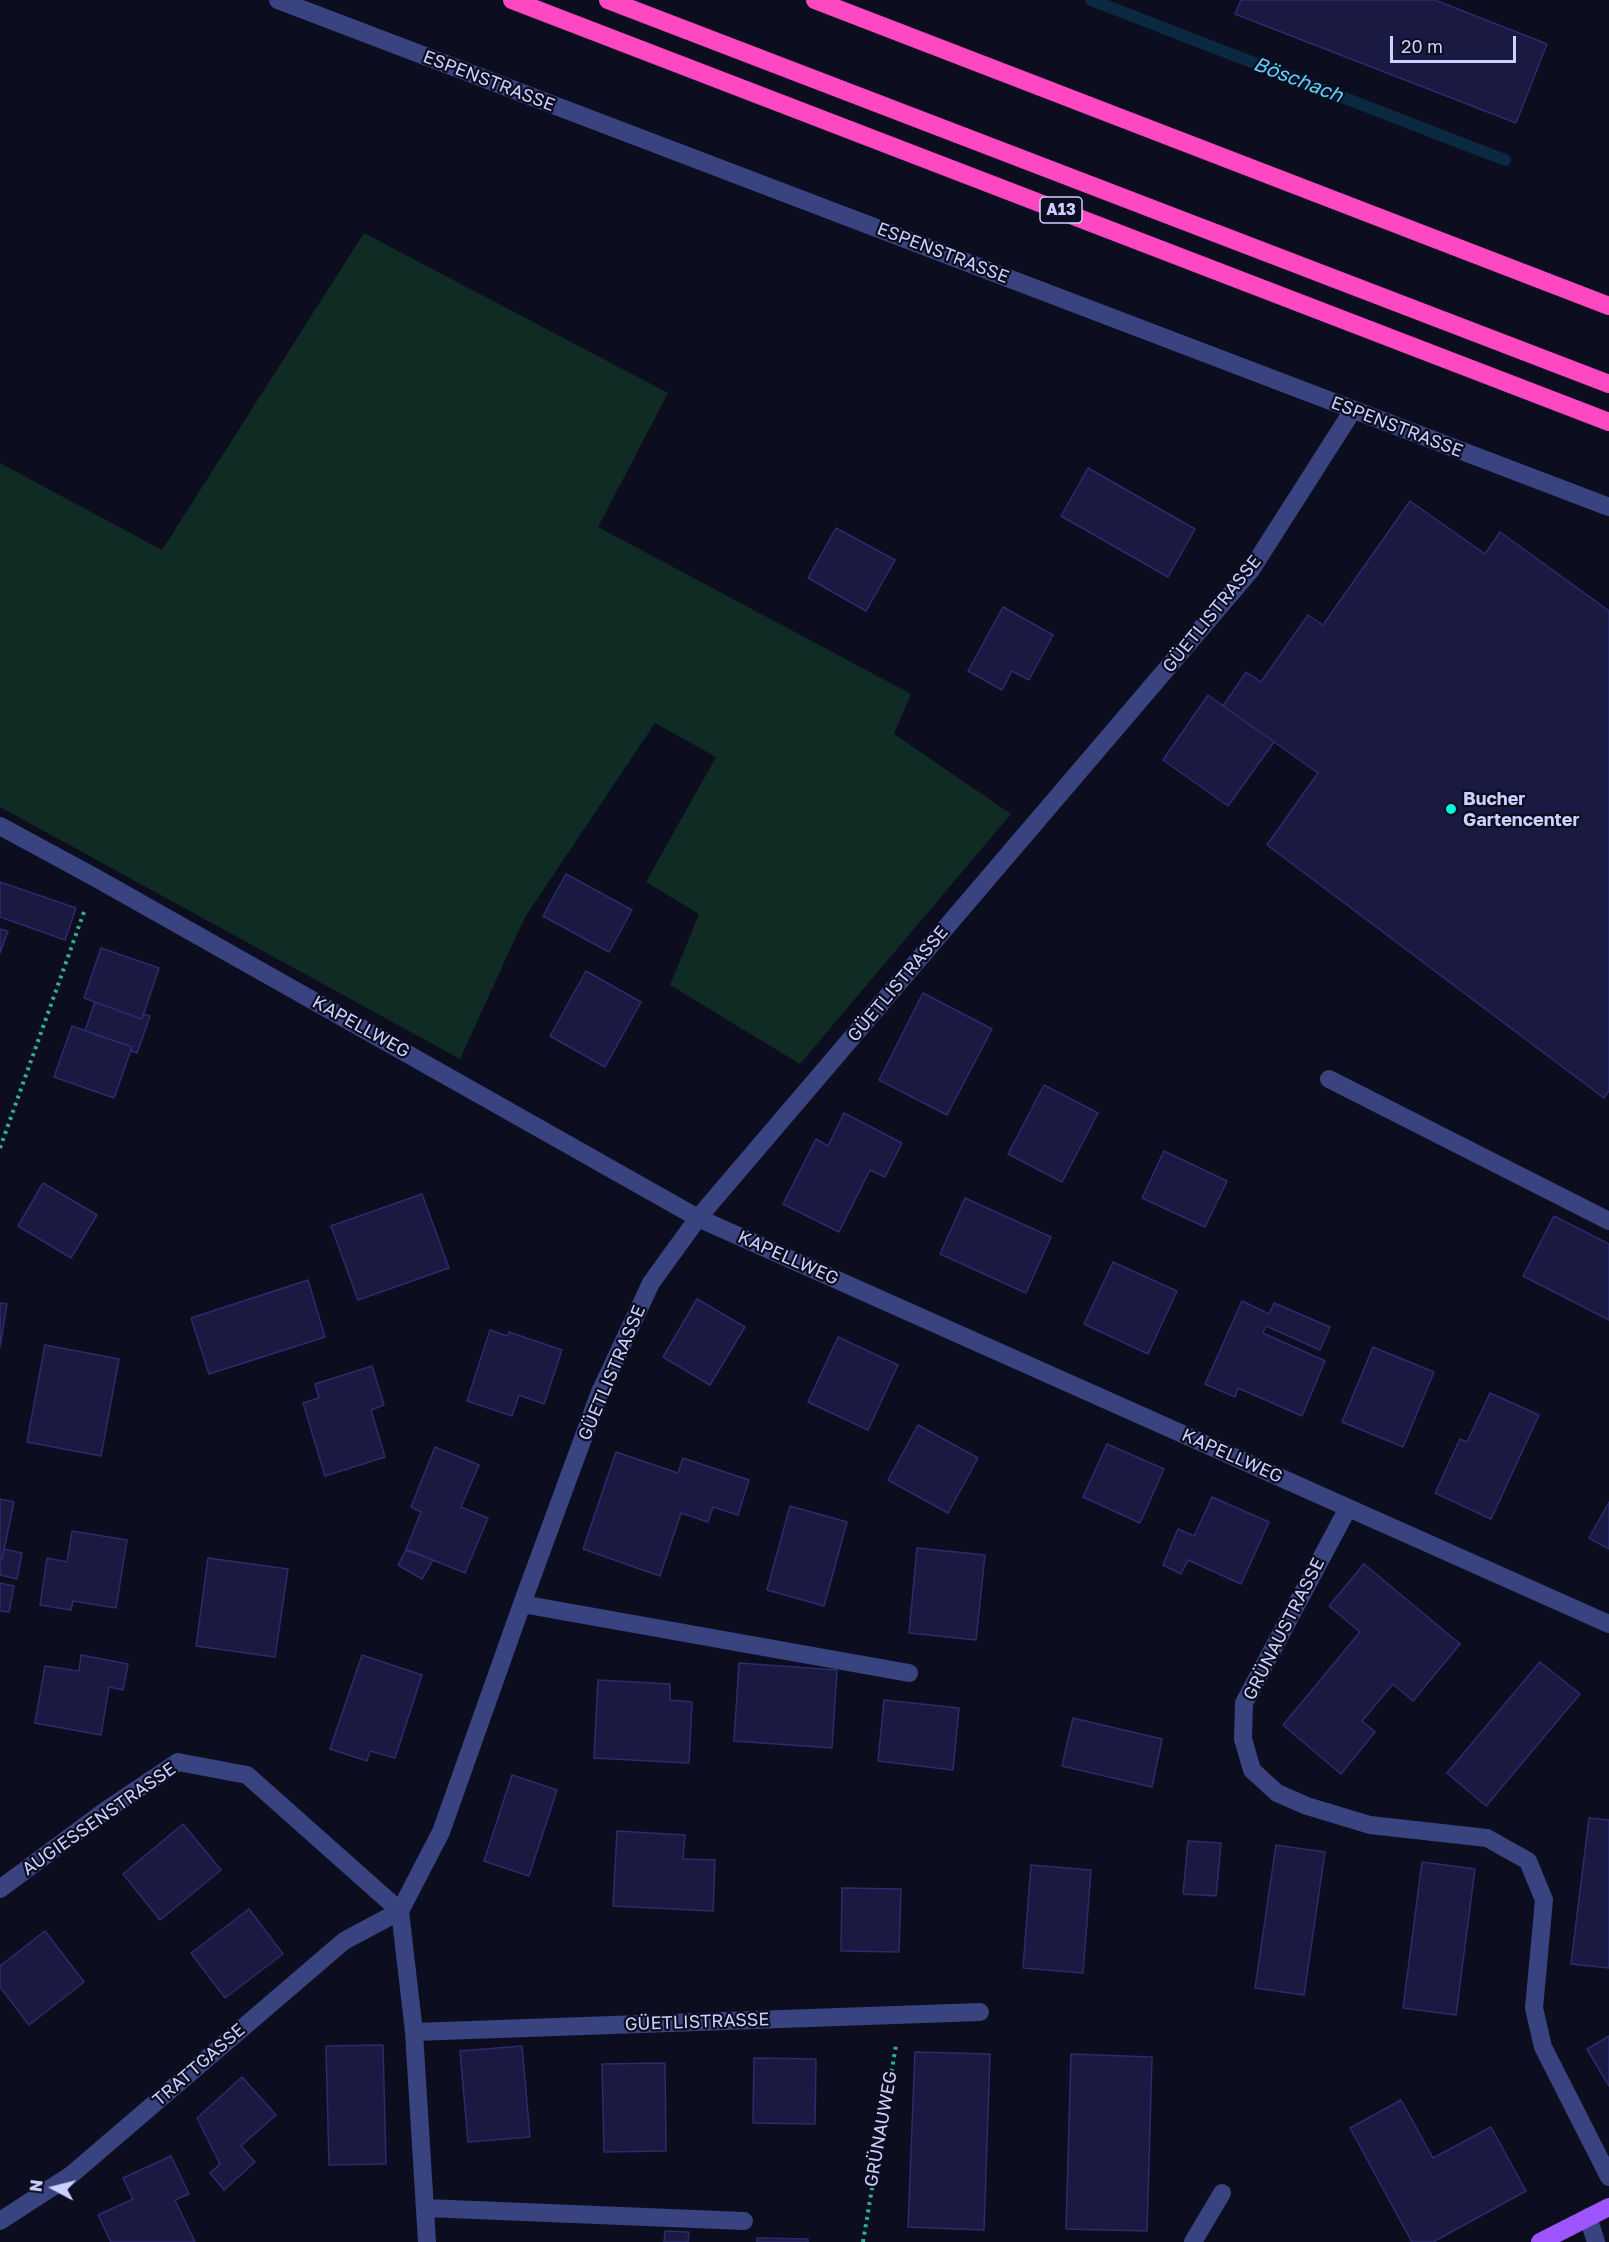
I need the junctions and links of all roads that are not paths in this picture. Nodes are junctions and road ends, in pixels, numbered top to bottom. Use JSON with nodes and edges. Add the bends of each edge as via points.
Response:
{"nodes":[{"id":1,"x":278,"y":0,"type":"edge"},
{"id":2,"x":512,"y":0,"type":"edge"},
{"id":3,"x":608,"y":0,"type":"edge"},
{"id":4,"x":815,"y":0,"type":"edge"},
{"id":5,"x":1609,"y":306,"type":"edge"},
{"id":6,"x":1609,"y":384,"type":"edge"},
{"id":7,"x":1353,"y":410,"type":"junction"},
{"id":8,"x":1609,"y":422,"type":"edge"},
{"id":9,"x":1609,"y":507,"type":"edge"},
{"id":10,"x":0,"y":826,"type":"edge"},
{"id":11,"x":1329,"y":1079,"type":"dead end"},
{"id":12,"x":698,"y":1218,"type":"junction"},
{"id":13,"x":1609,"y":1221,"type":"edge"},
{"id":14,"x":1348,"y":1508,"type":"junction"},
{"id":15,"x":522,"y":1604,"type":"junction"},
{"id":16,"x":1609,"y":1624,"type":"edge"},
{"id":17,"x":909,"y":1673,"type":"dead end"},
{"id":18,"x":0,"y":1889,"type":"edge"},
{"id":19,"x":400,"y":1911,"type":"junction"},
{"id":20,"x":980,"y":2012,"type":"dead end"},
{"id":21,"x":414,"y":2032,"type":"junction"},
{"id":22,"x":1609,"y":2176,"type":"edge"},
{"id":23,"x":1222,"y":2193,"type":"dead end"},
{"id":24,"x":1609,"y":2207,"type":"edge"},
{"id":25,"x":426,"y":2208,"type":"junction"},
{"id":26,"x":1588,"y":2217,"type":"junction"},
{"id":27,"x":744,"y":2220,"type":"dead end"},
{"id":28,"x":0,"y":2221,"type":"edge"},
{"id":29,"x":427,"y":2242,"type":"edge"},
{"id":30,"x":1193,"y":2242,"type":"edge"},
{"id":31,"x":1540,"y":2242,"type":"edge"},
{"id":32,"x":1596,"y":2242,"type":"edge"}],
"edges":[{"from":1,"to":7,"type":"street","name":"ESPENSTRASSE"},
{"from":2,"to":8,"type":"highway","number":"A13"},
{"from":3,"to":6,"type":"highway","number":"A13"},
{"from":4,"to":5,"type":"highway"},
{"from":7,"to":9,"type":"street","name":"ESPENSTRASSE"},
{"from":7,"to":12,"type":"street","name":"GÜETLISTRASSE","via":[[1251,570]]},
{"from":10,"to":12,"type":"street","name":"KAPELLWEG"},
{"from":11,"to":13,"type":"street"},
{"from":12,"to":14,"type":"street","name":"KAPELLWEG"},
{"from":12,"to":15,"type":"street","name":"GÜETLISTRASSE","via":[[651,1282],[600,1392]]},
{"from":14,"to":16,"type":"street","name":"KAPELLWEG"},
{"from":14,"to":22,"type":"street","name":"GRÜNAUSTRASSE","via":[[1244,1703],[1243,1739],[1252,1770],[1276,1792],[1307,1806],[1371,1825],[1487,1838],[1528,1862],[1544,1900],[1534,2008],[1543,2047]]},
{"from":15,"to":17,"type":"street"},
{"from":15,"to":19,"type":"street","name":"GÜETLISTRASSE","via":[[441,1832]]},
{"from":18,"to":19,"type":"street","name":"AUGIESSENSTRASSE","via":[[177,1762],[247,1774]]},
{"from":19,"to":21,"type":"street"},
{"from":19,"to":28,"type":"street","name":"TRATTGASSE","via":[[344,1941],[71,2175]]},
{"from":20,"to":21,"type":"street","name":"GÜETLISTRASSE"},
{"from":21,"to":25,"type":"street"},
{"from":23,"to":30,"type":"street"},
{"from":24,"to":26,"type":"main road"},
{"from":25,"to":27,"type":"street"},
{"from":25,"to":29,"type":"street"},
{"from":26,"to":31,"type":"main road"},
{"from":26,"to":32,"type":"street"}]}
